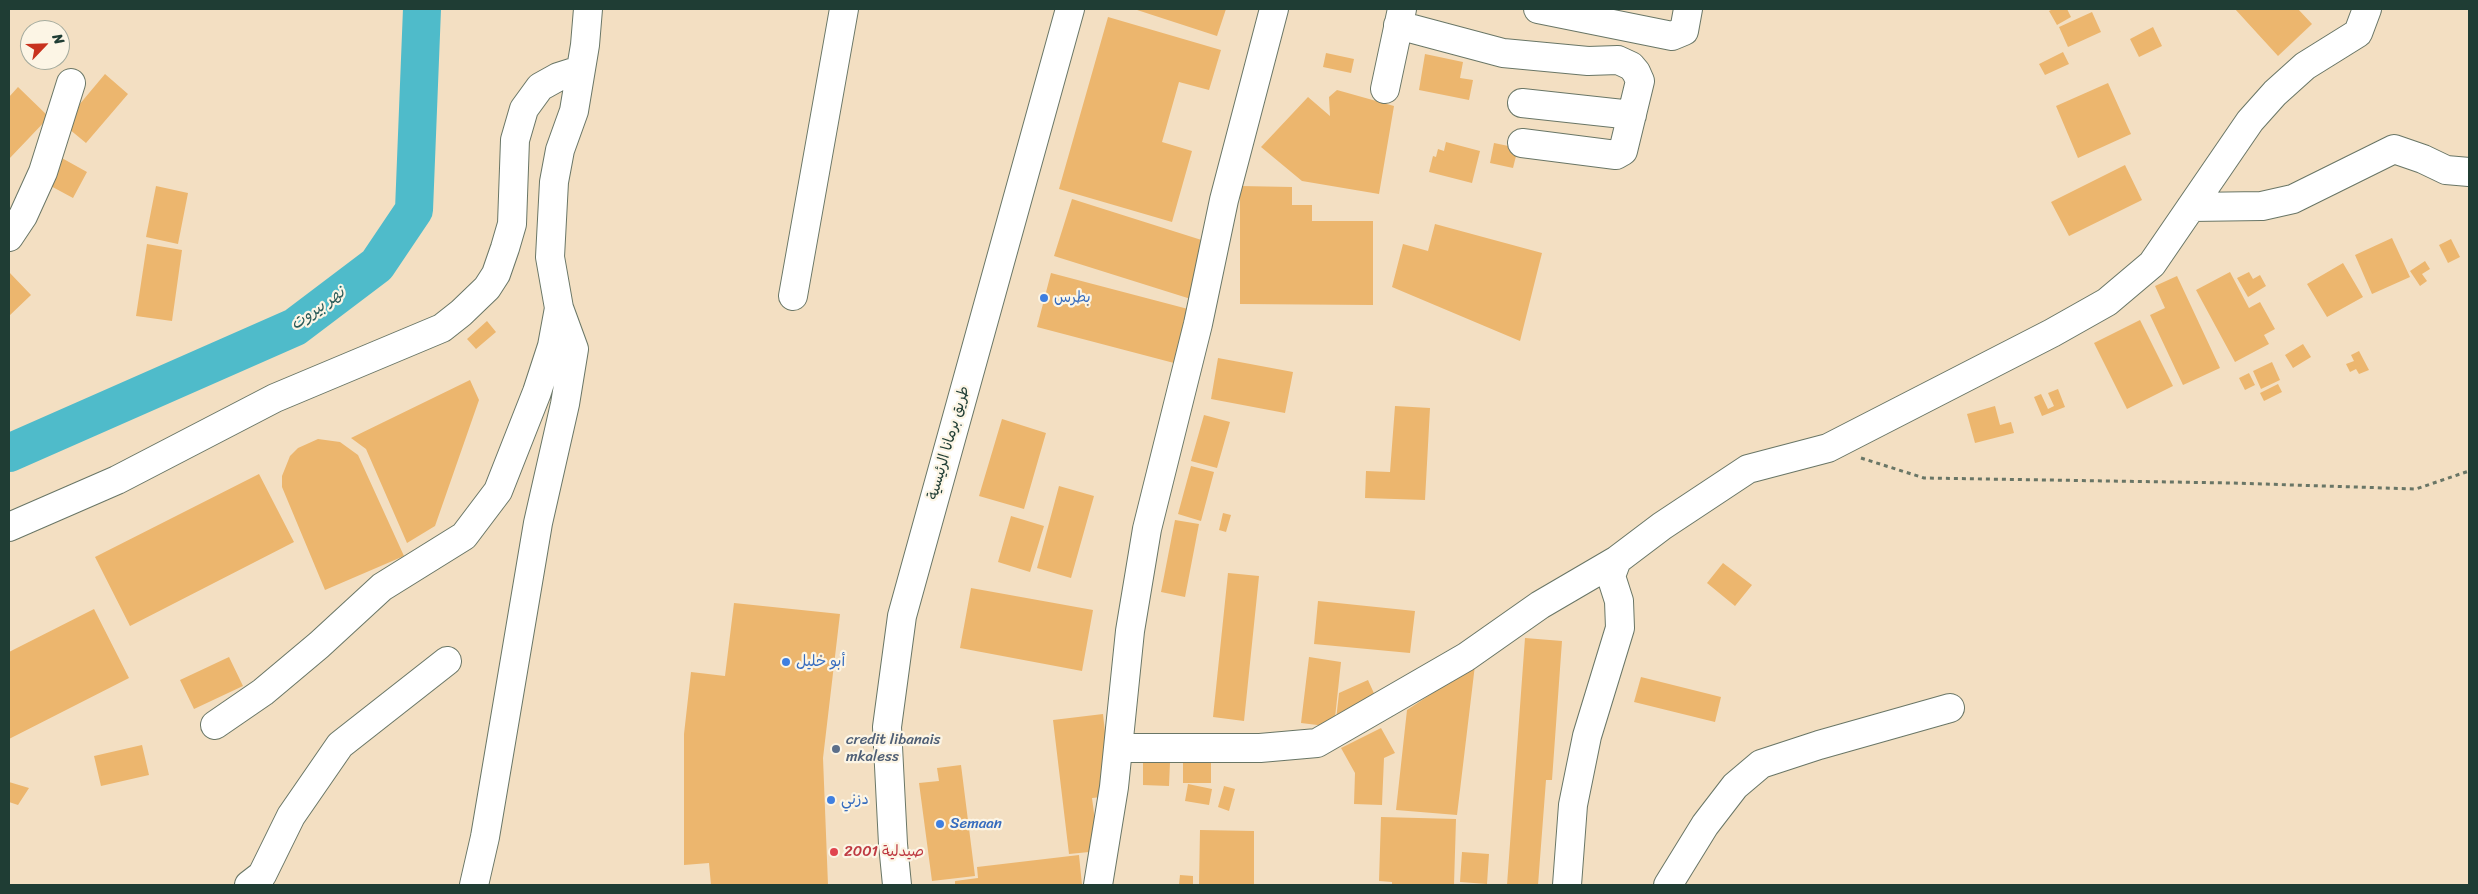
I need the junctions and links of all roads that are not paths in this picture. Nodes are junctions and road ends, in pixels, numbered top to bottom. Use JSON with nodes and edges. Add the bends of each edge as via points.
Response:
{"nodes":[{"id":1,"x":588,"y":9,"type":"edge"},
{"id":2,"x":844,"y":9,"type":"edge"},
{"id":3,"x":1274,"y":9,"type":"edge"},
{"id":4,"x":1538,"y":9,"type":"edge"},
{"id":5,"x":1688,"y":9,"type":"edge"},
{"id":6,"x":2369,"y":10,"type":"edge"},
{"id":7,"x":1067,"y":12,"type":"edge"},
{"id":8,"x":1400,"y":17,"type":"edge"},
{"id":9,"x":580,"y":70,"type":"junction"},
{"id":10,"x":71,"y":83,"type":"dead end"},
{"id":11,"x":1385,"y":89,"type":"dead end"},
{"id":12,"x":1522,"y":103,"type":"dead end"},
{"id":13,"x":1632,"y":114,"type":"junction"},
{"id":14,"x":1522,"y":143,"type":"dead end"},
{"id":15,"x":2469,"y":172,"type":"edge"},
{"id":16,"x":2191,"y":207,"type":"junction"},
{"id":17,"x":9,"y":237,"type":"edge"},
{"id":18,"x":793,"y":296,"type":"dead end"},
{"id":19,"x":559,"y":308,"type":"junction"},
{"id":20,"x":9,"y":527,"type":"edge"},
{"id":21,"x":1616,"y":560,"type":"junction"},
{"id":22,"x":446,"y":661,"type":"dead end"},
{"id":23,"x":1950,"y":708,"type":"dead end"},
{"id":24,"x":215,"y":725,"type":"dead end"},
{"id":25,"x":1118,"y":748,"type":"junction"},
{"id":26,"x":249,"y":885,"type":"edge"},
{"id":27,"x":474,"y":885,"type":"edge"},
{"id":28,"x":898,"y":885,"type":"edge"},
{"id":29,"x":1098,"y":885,"type":"edge"},
{"id":30,"x":1567,"y":885,"type":"edge"},
{"id":31,"x":1668,"y":885,"type":"edge"}],
"edges":[{"from":1,"to":9,"type":"street"},
{"from":2,"to":18,"type":"street"},
{"from":3,"to":25,"type":"street","via":[[1224,200],[1196,333],[1147,528],[1130,631]]},
{"from":4,"to":5,"type":"street","via":[[1672,36],[1684,31]]},
{"from":6,"to":16,"type":"street","via":[[2358,33],[2305,66],[2275,93],[2250,121]]},
{"from":7,"to":28,"type":"street","name":"طريق برمانا الرئيسية","via":[[902,616],[887,728]]},
{"from":8,"to":11,"type":"street"},
{"from":8,"to":13,"type":"street","via":[[1503,53],[1588,61],[1618,60],[1631,66],[1640,81]]},
{"from":9,"to":19,"type":"street","via":[[574,111],[560,150],[554,182],[550,266]]},
{"from":9,"to":20,"type":"street","via":[[540,87],[524,108],[516,140],[512,224],[505,248],[487,288],[461,313],[442,328],[275,398],[116,480]]},
{"from":10,"to":17,"type":"street","via":[[43,172],[23,216]]},
{"from":12,"to":13,"type":"street"},
{"from":13,"to":14,"type":"street","via":[[1623,151],[1616,155]]},
{"from":15,"to":16,"type":"street","via":[[2446,170],[2423,158],[2394,149],[2293,199],[2262,206]]},
{"from":16,"to":21,"type":"street","via":[[2152,264],[2107,302],[1828,448],[1748,469]]},
{"from":19,"to":24,"type":"street","via":[[552,346],[537,392],[498,492],[464,536],[382,588],[263,692]]},
{"from":19,"to":27,"type":"street","via":[[574,349],[566,404],[538,523]]},
{"from":21,"to":25,"type":"street","via":[[1540,605],[1466,657],[1317,743],[1260,748]]},
{"from":21,"to":30,"type":"street","via":[[1611,576],[1619,601],[1620,628],[1587,736],[1573,805]]},
{"from":22,"to":26,"type":"street","via":[[340,745],[292,816],[262,875]]},
{"from":23,"to":31,"type":"street","via":[[1760,764],[1735,786],[1705,825]]},
{"from":25,"to":29,"type":"street"}]}
